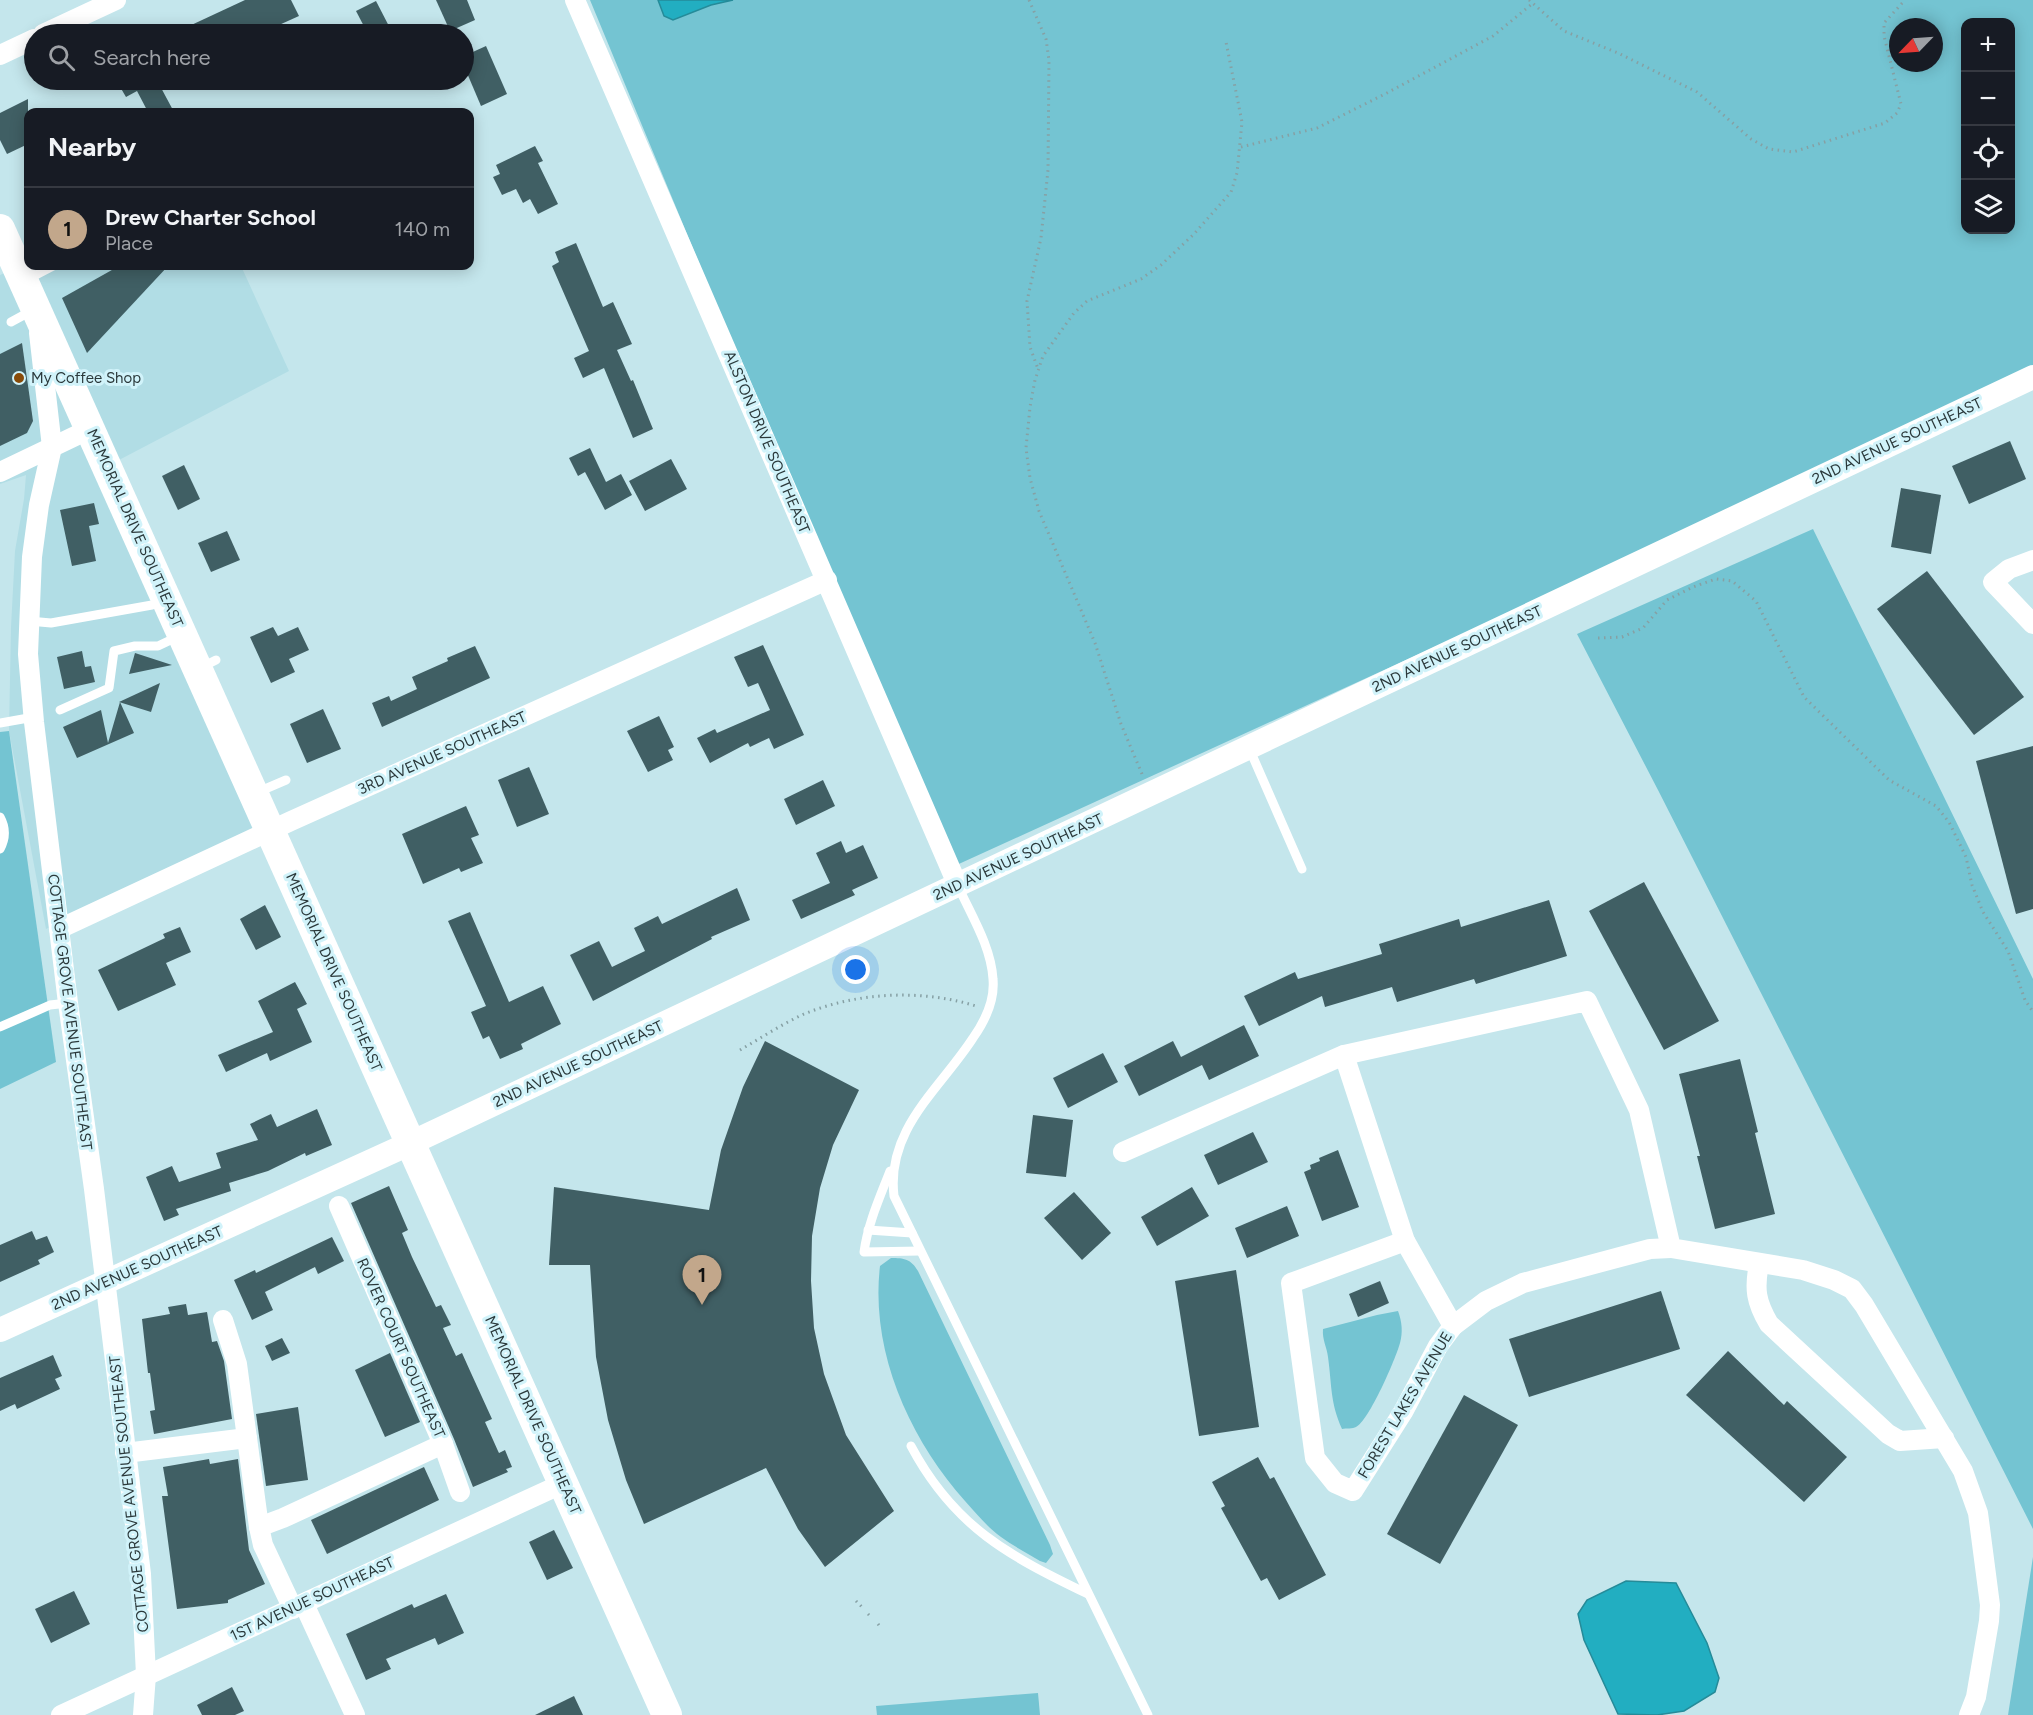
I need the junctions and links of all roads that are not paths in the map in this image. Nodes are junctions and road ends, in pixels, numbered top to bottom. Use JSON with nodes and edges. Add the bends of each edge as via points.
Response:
{"nodes":[{"id":1,"x":116,"y":0,"type":"edge"},
{"id":2,"x":575,"y":0,"type":"edge"},
{"id":3,"x":64,"y":24,"type":"edge"},
{"id":4,"x":24,"y":44,"type":"edge"},
{"id":5,"x":0,"y":55,"type":"edge"},
{"id":6,"x":0,"y":229,"type":"edge"},
{"id":7,"x":46,"y":270,"type":"edge"},
{"id":8,"x":23,"y":282,"type":"junction"},
{"id":9,"x":24,"y":315,"type":"junction"},
{"id":10,"x":2033,"y":377,"type":"edge"},
{"id":11,"x":90,"y":429,"type":"junction"},
{"id":12,"x":52,"y":447,"type":"junction"},
{"id":13,"x":0,"y":472,"type":"edge"},
{"id":14,"x":2033,"y":560,"type":"edge"},
{"id":15,"x":827,"y":580,"type":"junction"},
{"id":16,"x":166,"y":598,"type":"junction"},
{"id":17,"x":29,"y":621,"type":"junction"},
{"id":18,"x":2033,"y":624,"type":"edge"},
{"id":19,"x":182,"y":635,"type":"junction"},
{"id":20,"x":60,"y":710,"type":"dead end"},
{"id":21,"x":34,"y":717,"type":"junction"},
{"id":22,"x":0,"y":723,"type":"edge"},
{"id":23,"x":1249,"y":748,"type":"junction"},
{"id":24,"x":286,"y":780,"type":"dead end"},
{"id":25,"x":253,"y":794,"type":"junction"},
{"id":26,"x":0,"y":817,"type":"edge"},
{"id":27,"x":270,"y":832,"type":"junction"},
{"id":28,"x":0,"y":849,"type":"edge"},
{"id":29,"x":1302,"y":869,"type":"dead end"},
{"id":30,"x":958,"y":885,"type":"junction"},
{"id":31,"x":59,"y":929,"type":"junction"},
{"id":32,"x":68,"y":1003,"type":"junction"},
{"id":33,"x":0,"y":1027,"type":"edge"},
{"id":34,"x":1344,"y":1055,"type":"junction"},
{"id":35,"x":411,"y":1143,"type":"junction"},
{"id":36,"x":1123,"y":1152,"type":"dead end"},
{"id":37,"x":894,"y":1163,"type":"junction"},
{"id":38,"x":339,"y":1206,"type":"dead end"},
{"id":39,"x":868,"y":1230,"type":"junction"},
{"id":40,"x":912,"y":1233,"type":"junction"},
{"id":41,"x":1405,"y":1241,"type":"junction"},
{"id":42,"x":1671,"y":1248,"type":"junction"},
{"id":43,"x":920,"y":1251,"type":"junction"},
{"id":44,"x":1759,"y":1264,"type":"junction"},
{"id":45,"x":223,"y":1320,"type":"dead end"},
{"id":46,"x":1453,"y":1326,"type":"junction"},
{"id":47,"x":0,"y":1330,"type":"edge"},
{"id":48,"x":247,"y":1438,"type":"junction"},
{"id":49,"x":1944,"y":1438,"type":"junction"},
{"id":50,"x":443,"y":1444,"type":"junction"},
{"id":51,"x":911,"y":1446,"type":"dead end"},
{"id":52,"x":125,"y":1453,"type":"junction"},
{"id":53,"x":564,"y":1482,"type":"junction"},
{"id":54,"x":460,"y":1492,"type":"dead end"},
{"id":55,"x":258,"y":1527,"type":"junction"},
{"id":56,"x":1089,"y":1594,"type":"junction"},
{"id":57,"x":298,"y":1606,"type":"junction"},
{"id":58,"x":146,"y":1675,"type":"junction"},
{"id":59,"x":61,"y":1715,"type":"edge"},
{"id":60,"x":143,"y":1715,"type":"edge"},
{"id":61,"x":356,"y":1715,"type":"edge"},
{"id":62,"x":667,"y":1715,"type":"edge"},
{"id":63,"x":1148,"y":1715,"type":"edge"},
{"id":64,"x":1969,"y":1715,"type":"edge"}],
"edges":[{"from":1,"to":3,"type":"street"},
{"from":2,"to":15,"type":"street","name":"ALSTON DRIVE SOUTHEAST"},
{"from":4,"to":5,"type":"street"},
{"from":6,"to":8,"type":"main road","name":"MEMORIAL DRIVE SOUTHEAST"},
{"from":7,"to":8,"type":"lane"},
{"from":8,"to":9,"type":"main road","name":"MEMORIAL DRIVE SOUTHEAST"},
{"from":9,"to":11,"type":"main road","name":"MEMORIAL DRIVE SOUTHEAST"},
{"from":9,"to":12,"type":"street","name":"COTTAGE GROVE AVENUE SOUTHEAST"},
{"from":10,"to":23,"type":"street","name":"2ND AVENUE SOUTHEAST"},
{"from":11,"to":12,"type":"street"},
{"from":11,"to":16,"type":"main road","name":"MEMORIAL DRIVE SOUTHEAST"},
{"from":12,"to":13,"type":"street"},
{"from":12,"to":17,"type":"street","name":"COTTAGE GROVE AVENUE SOUTHEAST","via":[[32,557]]},
{"from":14,"to":18,"type":"street","via":[[2009,569],[1994,582]]},
{"from":15,"to":27,"type":"street","name":"3RD AVENUE SOUTHEAST"},
{"from":15,"to":30,"type":"street","name":"ALSTON DRIVE SOUTHEAST"},
{"from":16,"to":17,"type":"lane","via":[[152,605],[51,623]]},
{"from":16,"to":19,"type":"main road","name":"MEMORIAL DRIVE SOUTHEAST"},
{"from":17,"to":21,"type":"street","name":"COTTAGE GROVE AVENUE SOUTHEAST"},
{"from":19,"to":20,"type":"lane","via":[[158,646],[114,651],[109,688]]},
{"from":19,"to":25,"type":"main road","name":"MEMORIAL DRIVE SOUTHEAST","via":[[207,664]]},
{"from":21,"to":22,"type":"lane"},
{"from":21,"to":31,"type":"street","name":"COTTAGE GROVE AVENUE SOUTHEAST"},
{"from":23,"to":29,"type":"lane"},
{"from":23,"to":30,"type":"street","name":"2ND AVENUE SOUTHEAST"},
{"from":24,"to":25,"type":"lane"},
{"from":25,"to":27,"type":"main road","name":"MEMORIAL DRIVE SOUTHEAST"},
{"from":26,"to":28,"type":"lane","via":[[5,830]]},
{"from":27,"to":31,"type":"street","name":"3RD AVENUE SOUTHEAST"},
{"from":27,"to":35,"type":"main road","name":"MEMORIAL DRIVE SOUTHEAST"},
{"from":30,"to":35,"type":"street","name":"2ND AVENUE SOUTHEAST"},
{"from":30,"to":37,"type":"lane","via":[[990,962],[993,981],[989,1011],[960,1059],[916,1112]]},
{"from":31,"to":32,"type":"street","name":"COTTAGE GROVE AVENUE SOUTHEAST"},
{"from":32,"to":33,"type":"lane","via":[[50,1005]]},
{"from":32,"to":52,"type":"street","name":"COTTAGE GROVE AVENUE SOUTHEAST"},
{"from":34,"to":36,"type":"street"},
{"from":34,"to":41,"type":"street","name":"FOREST LAKES AVENUE"},
{"from":34,"to":42,"type":"street","via":[[1587,1001],[1639,1110]]},
{"from":35,"to":47,"type":"street","name":"2ND AVENUE SOUTHEAST"},
{"from":35,"to":53,"type":"main road","name":"MEMORIAL DRIVE SOUTHEAST"},
{"from":37,"to":39,"type":"lane"},
{"from":37,"to":40,"type":"lane","via":[[894,1196]]},
{"from":38,"to":50,"type":"street","name":"ROVER COURT SOUTHEAST"},
{"from":39,"to":40,"type":"lane"},
{"from":39,"to":43,"type":"lane","via":[[864,1252]]},
{"from":40,"to":43,"type":"lane"},
{"from":41,"to":46,"type":"street","name":"FOREST LAKES AVENUE"},
{"from":41,"to":46,"type":"street","name":"FOREST LAKES AVENUE","via":[[1291,1283],[1315,1458],[1335,1483],[1353,1491]]},
{"from":42,"to":44,"type":"street","name":"FOREST LAKES AVENUE"},
{"from":42,"to":46,"type":"street","name":"FOREST LAKES AVENUE","via":[[1523,1283],[1486,1301]]},
{"from":43,"to":56,"type":"lane"},
{"from":44,"to":49,"type":"street","name":"FOREST LAKES AVENUE","via":[[1803,1270],[1852,1289]]},
{"from":44,"to":49,"type":"street","via":[[1755,1283],[1760,1309],[1777,1332],[1888,1434],[1900,1441]]},
{"from":45,"to":48,"type":"street","via":[[237,1364]]},
{"from":48,"to":52,"type":"street"},
{"from":48,"to":55,"type":"street"},
{"from":49,"to":64,"type":"street","name":"FOREST LAKES AVENUE","via":[[1963,1471],[1978,1513],[1990,1605],[1976,1697]]},
{"from":50,"to":54,"type":"street","name":"ROVER COURT SOUTHEAST"},
{"from":50,"to":55,"type":"street"},
{"from":51,"to":56,"type":"lane","via":[[951,1506],[973,1526],[1029,1565]]},
{"from":52,"to":58,"type":"street","name":"COTTAGE GROVE AVENUE SOUTHEAST","via":[[141,1574]]},
{"from":53,"to":57,"type":"street","name":"1ST AVENUE SOUTHEAST"},
{"from":53,"to":62,"type":"main road","name":"MEMORIAL DRIVE SOUTHEAST"},
{"from":55,"to":57,"type":"street","via":[[263,1545]]},
{"from":56,"to":63,"type":"lane"},
{"from":57,"to":58,"type":"street","name":"1ST AVENUE SOUTHEAST"},
{"from":57,"to":61,"type":"street"},
{"from":58,"to":59,"type":"street","name":"1ST AVENUE SOUTHEAST"},
{"from":58,"to":60,"type":"street","name":"COTTAGE GROVE AVENUE SOUTHEAST"}]}
